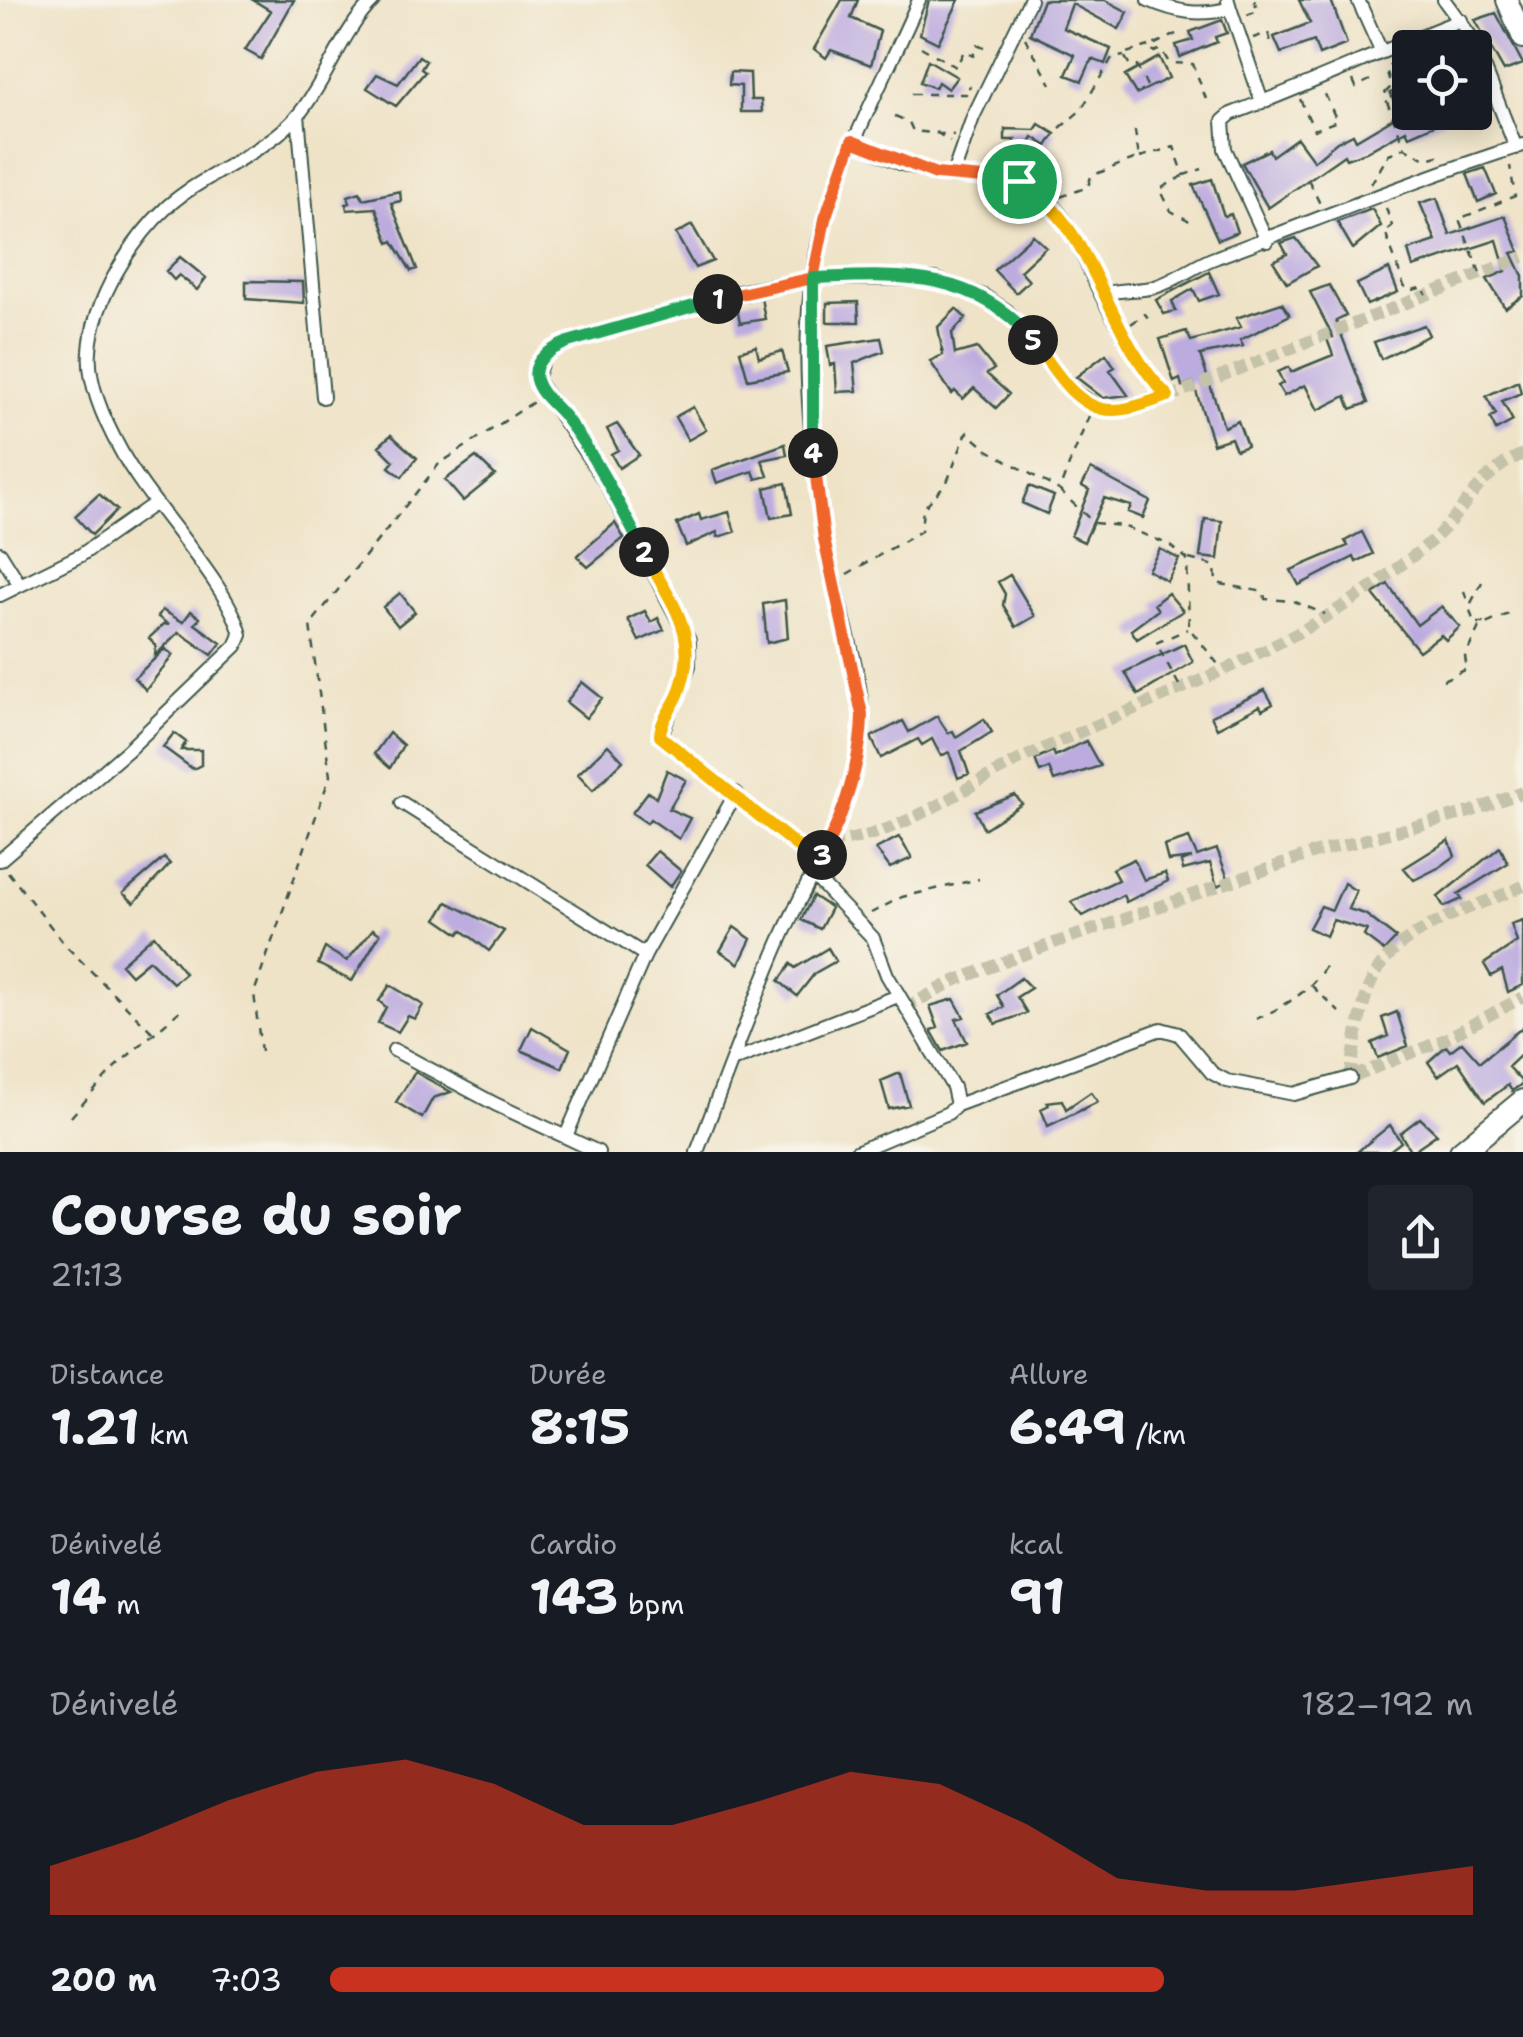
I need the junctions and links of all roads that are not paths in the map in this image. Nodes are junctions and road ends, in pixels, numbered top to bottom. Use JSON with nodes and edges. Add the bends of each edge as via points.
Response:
{"nodes":[{"id":1,"x":374,"y":0,"type":"edge"},
{"id":2,"x":919,"y":0,"type":"edge"},
{"id":3,"x":1030,"y":0,"type":"edge"},
{"id":4,"x":1148,"y":0,"type":"edge"},
{"id":5,"x":1358,"y":0,"type":"edge"},
{"id":6,"x":1444,"y":0,"type":"edge"},
{"id":7,"x":1507,"y":0,"type":"edge"},
{"id":8,"x":1228,"y":4,"type":"edge"},
{"id":9,"x":1461,"y":20,"type":"junction"},
{"id":10,"x":1523,"y":38,"type":"edge"},
{"id":11,"x":1387,"y":50,"type":"junction"},
{"id":12,"x":1262,"y":102,"type":"junction"},
{"id":13,"x":298,"y":115,"type":"junction"},
{"id":14,"x":852,"y":141,"type":"junction"},
{"id":15,"x":1519,"y":146,"type":"edge"},
{"id":16,"x":952,"y":177,"type":"junction"},
{"id":17,"x":1268,"y":241,"type":"junction"},
{"id":18,"x":813,"y":278,"type":"junction"},
{"id":19,"x":1102,"y":295,"type":"junction"},
{"id":20,"x":322,"y":396,"type":"dead end"},
{"id":21,"x":154,"y":504,"type":"junction"},
{"id":22,"x":0,"y":553,"type":"edge"},
{"id":23,"x":20,"y":585,"type":"junction"},
{"id":24,"x":0,"y":596,"type":"edge"},
{"id":25,"x":736,"y":793,"type":"junction"},
{"id":26,"x":402,"y":802,"type":"dead end"},
{"id":27,"x":0,"y":860,"type":"edge"},
{"id":28,"x":815,"y":869,"type":"junction"},
{"id":29,"x":646,"y":955,"type":"junction"},
{"id":30,"x":898,"y":996,"type":"junction"},
{"id":31,"x":394,"y":1050,"type":"dead end"},
{"id":32,"x":734,"y":1060,"type":"junction"},
{"id":33,"x":1350,"y":1078,"type":"dead end"},
{"id":34,"x":1523,"y":1101,"type":"edge"},
{"id":35,"x":957,"y":1105,"type":"junction"},
{"id":36,"x":566,"y":1136,"type":"junction"},
{"id":37,"x":598,"y":1152,"type":"edge"},
{"id":38,"x":698,"y":1152,"type":"edge"},
{"id":39,"x":856,"y":1152,"type":"edge"},
{"id":40,"x":1461,"y":1152,"type":"edge"}],
"edges":[{"from":1,"to":13,"type":"street"},
{"from":2,"to":14,"type":"street"},
{"from":3,"to":16,"type":"street"},
{"from":4,"to":8,"type":"street","via":[[1207,15]]},
{"from":5,"to":11,"type":"street"},
{"from":6,"to":9,"type":"street"},
{"from":7,"to":10,"type":"main road"},
{"from":8,"to":12,"type":"street"},
{"from":9,"to":11,"type":"street"},
{"from":9,"to":15,"type":"street"},
{"from":11,"to":12,"type":"street"},
{"from":12,"to":17,"type":"street","via":[[1231,114],[1221,137]]},
{"from":13,"to":20,"type":"street"},
{"from":13,"to":21,"type":"street","via":[[169,206],[130,250],[104,302],[90,352],[93,378],[123,456]]},
{"from":14,"to":16,"type":"street"},
{"from":14,"to":18,"type":"street"},
{"from":15,"to":17,"type":"street","via":[[1376,189]]},
{"from":16,"to":19,"type":"street","via":[[1019,181],[1049,200],[1072,230]]},
{"from":17,"to":19,"type":"street","via":[[1202,262],[1158,286]]},
{"from":18,"to":19,"type":"street","via":[[936,279],[1007,311],[1069,388],[1099,408],[1168,396],[1150,380]]},
{"from":18,"to":25,"type":"street","via":[[738,292],[552,348],[536,379],[606,483],[685,628],[689,666],[660,736]]},
{"from":18,"to":28,"type":"street","via":[[813,458],[832,581],[860,692],[862,734],[830,842]]},
{"from":21,"to":23,"type":"street","via":[[81,555]]},
{"from":21,"to":27,"type":"street","via":[[238,621],[236,646]]},
{"from":22,"to":23,"type":"street"},
{"from":23,"to":24,"type":"street"},
{"from":25,"to":28,"type":"street"},
{"from":25,"to":29,"type":"street"},
{"from":26,"to":29,"type":"street"},
{"from":28,"to":30,"type":"street","via":[[872,938]]},
{"from":28,"to":32,"type":"street"},
{"from":29,"to":36,"type":"street"},
{"from":30,"to":32,"type":"street"},
{"from":30,"to":35,"type":"street","via":[[954,1087]]},
{"from":31,"to":36,"type":"street"},
{"from":32,"to":38,"type":"street"},
{"from":33,"to":35,"type":"street","via":[[1294,1094],[1227,1082],[1179,1034],[1161,1029]]},
{"from":34,"to":40,"type":"highway"},
{"from":35,"to":39,"type":"street"},
{"from":36,"to":37,"type":"street"}]}
